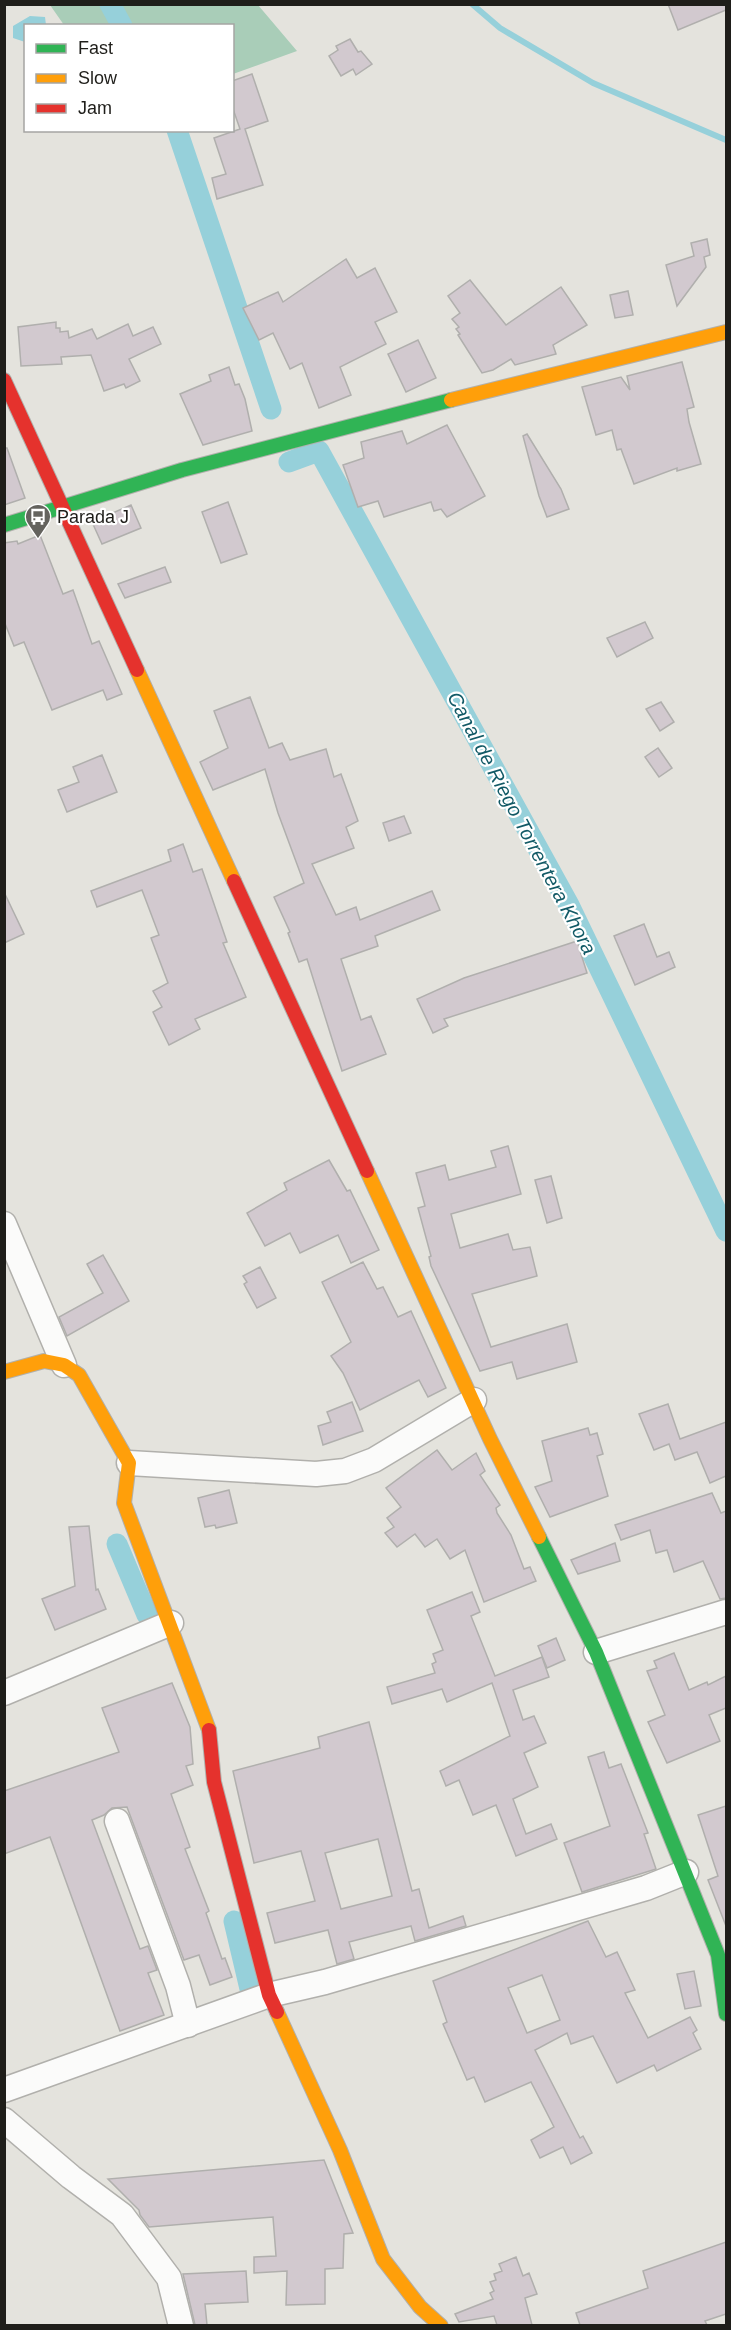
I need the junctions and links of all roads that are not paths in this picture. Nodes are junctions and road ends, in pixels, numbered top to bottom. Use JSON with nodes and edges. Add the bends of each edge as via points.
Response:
{"nodes":[{"id":1,"x":726,"y":332,"type":"edge"},
{"id":2,"x":4,"y":380,"type":"edge"},
{"id":3,"x":63,"y":506,"type":"junction"},
{"id":4,"x":4,"y":525,"type":"edge"},
{"id":5,"x":4,"y":1224,"type":"edge"},
{"id":6,"x":64,"y":1365,"type":"junction"},
{"id":7,"x":4,"y":1372,"type":"edge"},
{"id":8,"x":474,"y":1400,"type":"junction"},
{"id":9,"x":129,"y":1463,"type":"junction"},
{"id":10,"x":726,"y":1612,"type":"edge"},
{"id":11,"x":171,"y":1623,"type":"junction"},
{"id":12,"x":596,"y":1652,"type":"junction"},
{"id":13,"x":4,"y":1693,"type":"edge"},
{"id":14,"x":117,"y":1821,"type":"dead end"},
{"id":15,"x":686,"y":1872,"type":"junction"},
{"id":16,"x":269,"y":1995,"type":"junction"},
{"id":17,"x":726,"y":2014,"type":"edge"},
{"id":18,"x":188,"y":2025,"type":"junction"},
{"id":19,"x":4,"y":2090,"type":"edge"},
{"id":20,"x":4,"y":2120,"type":"edge"},
{"id":21,"x":181,"y":2325,"type":"edge"},
{"id":22,"x":441,"y":2325,"type":"edge"}],
"edges":[{"from":1,"to":3,"type":"street","via":[[286,442]]},
{"from":2,"to":3,"type":"street"},
{"from":3,"to":4,"type":"street"},
{"from":3,"to":8,"type":"street"},
{"from":5,"to":6,"type":"street"},
{"from":6,"to":7,"type":"street","via":[[44,1361]]},
{"from":6,"to":9,"type":"street","via":[[79,1375]]},
{"from":8,"to":9,"type":"street","via":[[374,1460],[345,1471],[316,1474]]},
{"from":8,"to":12,"type":"street"},
{"from":9,"to":11,"type":"street","via":[[124,1503]]},
{"from":10,"to":12,"type":"street"},
{"from":11,"to":13,"type":"street"},
{"from":11,"to":16,"type":"street","via":[[208,1723],[214,1782]]},
{"from":12,"to":15,"type":"street"},
{"from":14,"to":18,"type":"street","via":[[178,1986]]},
{"from":15,"to":16,"type":"street","via":[[646,1888]]},
{"from":15,"to":17,"type":"street","via":[[718,1955]]},
{"from":16,"to":18,"type":"street"},
{"from":16,"to":22,"type":"street","via":[[340,2150],[383,2259],[420,2307]]},
{"from":18,"to":19,"type":"street"},
{"from":20,"to":21,"type":"street","via":[[122,2216],[169,2278]]}]}
